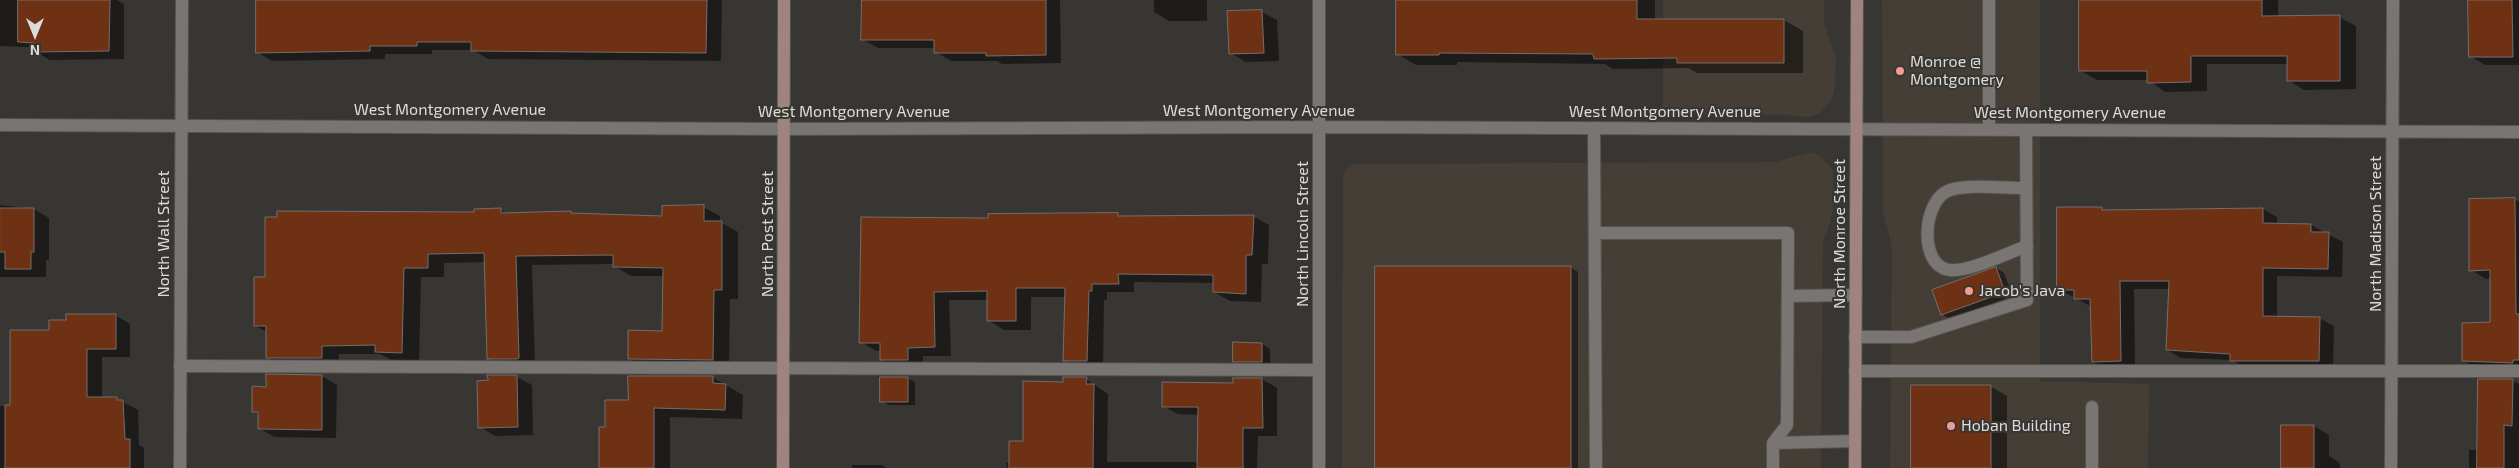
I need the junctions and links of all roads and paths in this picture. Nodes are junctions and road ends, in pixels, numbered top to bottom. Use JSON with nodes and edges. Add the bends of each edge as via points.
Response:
{"nodes":[{"id":1,"x":182,"y":0,"type":"edge"},
{"id":2,"x":784,"y":0,"type":"edge"},
{"id":3,"x":1319,"y":0,"type":"edge"},
{"id":4,"x":1857,"y":0,"type":"edge"},
{"id":5,"x":1989,"y":0,"type":"edge"},
{"id":6,"x":2393,"y":0,"type":"edge"},
{"id":7,"x":0,"y":125,"type":"edge"},
{"id":8,"x":181,"y":125,"type":"junction"},
{"id":9,"x":1319,"y":127,"type":"junction"},
{"id":10,"x":1594,"y":128,"type":"junction"},
{"id":11,"x":785,"y":129,"type":"junction"},
{"id":12,"x":1857,"y":129,"type":"junction"},
{"id":13,"x":1989,"y":129,"type":"junction"},
{"id":14,"x":2026,"y":130,"type":"junction"},
{"id":15,"x":2393,"y":131,"type":"junction"},
{"id":16,"x":2519,"y":132,"type":"edge"},
{"id":17,"x":2026,"y":188,"type":"junction"},
{"id":18,"x":1595,"y":233,"type":"junction"},
{"id":19,"x":2027,"y":246,"type":"junction"},
{"id":20,"x":1856,"y":295,"type":"junction"},
{"id":21,"x":1788,"y":296,"type":"junction"},
{"id":22,"x":1855,"y":337,"type":"junction"},
{"id":23,"x":180,"y":366,"type":"junction"},
{"id":24,"x":784,"y":368,"type":"junction"},
{"id":25,"x":1319,"y":370,"type":"junction"},
{"id":26,"x":1855,"y":371,"type":"junction"},
{"id":27,"x":2519,"y":371,"type":"edge"},
{"id":28,"x":2392,"y":372,"type":"junction"},
{"id":29,"x":2092,"y":407,"type":"dead end"},
{"id":30,"x":1855,"y":441,"type":"junction"},
{"id":31,"x":1773,"y":443,"type":"junction"},
{"id":32,"x":180,"y":468,"type":"edge"},
{"id":33,"x":783,"y":468,"type":"edge"},
{"id":34,"x":1319,"y":468,"type":"edge"},
{"id":35,"x":1596,"y":468,"type":"edge"},
{"id":36,"x":1773,"y":468,"type":"edge"},
{"id":37,"x":1855,"y":468,"type":"edge"},
{"id":38,"x":2092,"y":468,"type":"edge"},
{"id":39,"x":2391,"y":468,"type":"edge"}],
"edges":[{"from":1,"to":8,"type":"street","name":"North Wall Street"},
{"from":2,"to":11,"type":"main road","name":"North Post Street"},
{"from":3,"to":9,"type":"street","name":"North Lincoln Street"},
{"from":4,"to":12,"type":"main road","name":"North Monroe Street"},
{"from":5,"to":13,"type":"street"},
{"from":6,"to":15,"type":"street","name":"North Madison Street"},
{"from":7,"to":8,"type":"street","name":"West Montgomery Avenue"},
{"from":8,"to":11,"type":"street","name":"West Montgomery Avenue"},
{"from":8,"to":23,"type":"street","name":"North Wall Street"},
{"from":9,"to":10,"type":"street","name":"West Montgomery Avenue"},
{"from":9,"to":11,"type":"street","name":"West Montgomery Avenue"},
{"from":9,"to":25,"type":"street","name":"North Lincoln Street"},
{"from":10,"to":12,"type":"street","name":"West Montgomery Avenue"},
{"from":10,"to":18,"type":"street"},
{"from":11,"to":24,"type":"main road","name":"North Post Street"},
{"from":12,"to":13,"type":"street","name":"West Montgomery Avenue"},
{"from":12,"to":20,"type":"main road","name":"North Monroe Street"},
{"from":13,"to":14,"type":"street","name":"West Montgomery Avenue"},
{"from":14,"to":15,"type":"street","name":"West Montgomery Avenue"},
{"from":14,"to":17,"type":"street"},
{"from":15,"to":16,"type":"street","name":"West Montgomery Avenue"},
{"from":15,"to":28,"type":"street","name":"North Madison Street"},
{"from":17,"to":19,"type":"street"},
{"from":17,"to":19,"type":"street","via":[[1948,191],[1934,202],[1928,217],[1929,253],[1936,264],[1949,270],[1962,269]]},
{"from":18,"to":21,"type":"street","via":[[1788,233]]},
{"from":18,"to":35,"type":"street"},
{"from":19,"to":22,"type":"street","via":[[2027,300],[1911,337]]},
{"from":20,"to":21,"type":"street"},
{"from":20,"to":22,"type":"main road","name":"North Monroe Street"},
{"from":21,"to":31,"type":"street","via":[[1787,425]]},
{"from":22,"to":26,"type":"main road","name":"North Monroe Street"},
{"from":23,"to":24,"type":"street"},
{"from":23,"to":32,"type":"street","name":"North Wall Street"},
{"from":24,"to":25,"type":"street"},
{"from":24,"to":33,"type":"main road","name":"North Post Street"},
{"from":25,"to":34,"type":"street","name":"North Lincoln Street"},
{"from":26,"to":28,"type":"street"},
{"from":26,"to":30,"type":"main road","name":"North Monroe Street"},
{"from":27,"to":28,"type":"street"},
{"from":28,"to":39,"type":"street","name":"North Madison Street"},
{"from":29,"to":38,"type":"street"},
{"from":30,"to":31,"type":"street"},
{"from":30,"to":37,"type":"main road","name":"North Monroe Street"},
{"from":31,"to":36,"type":"street"}]}
